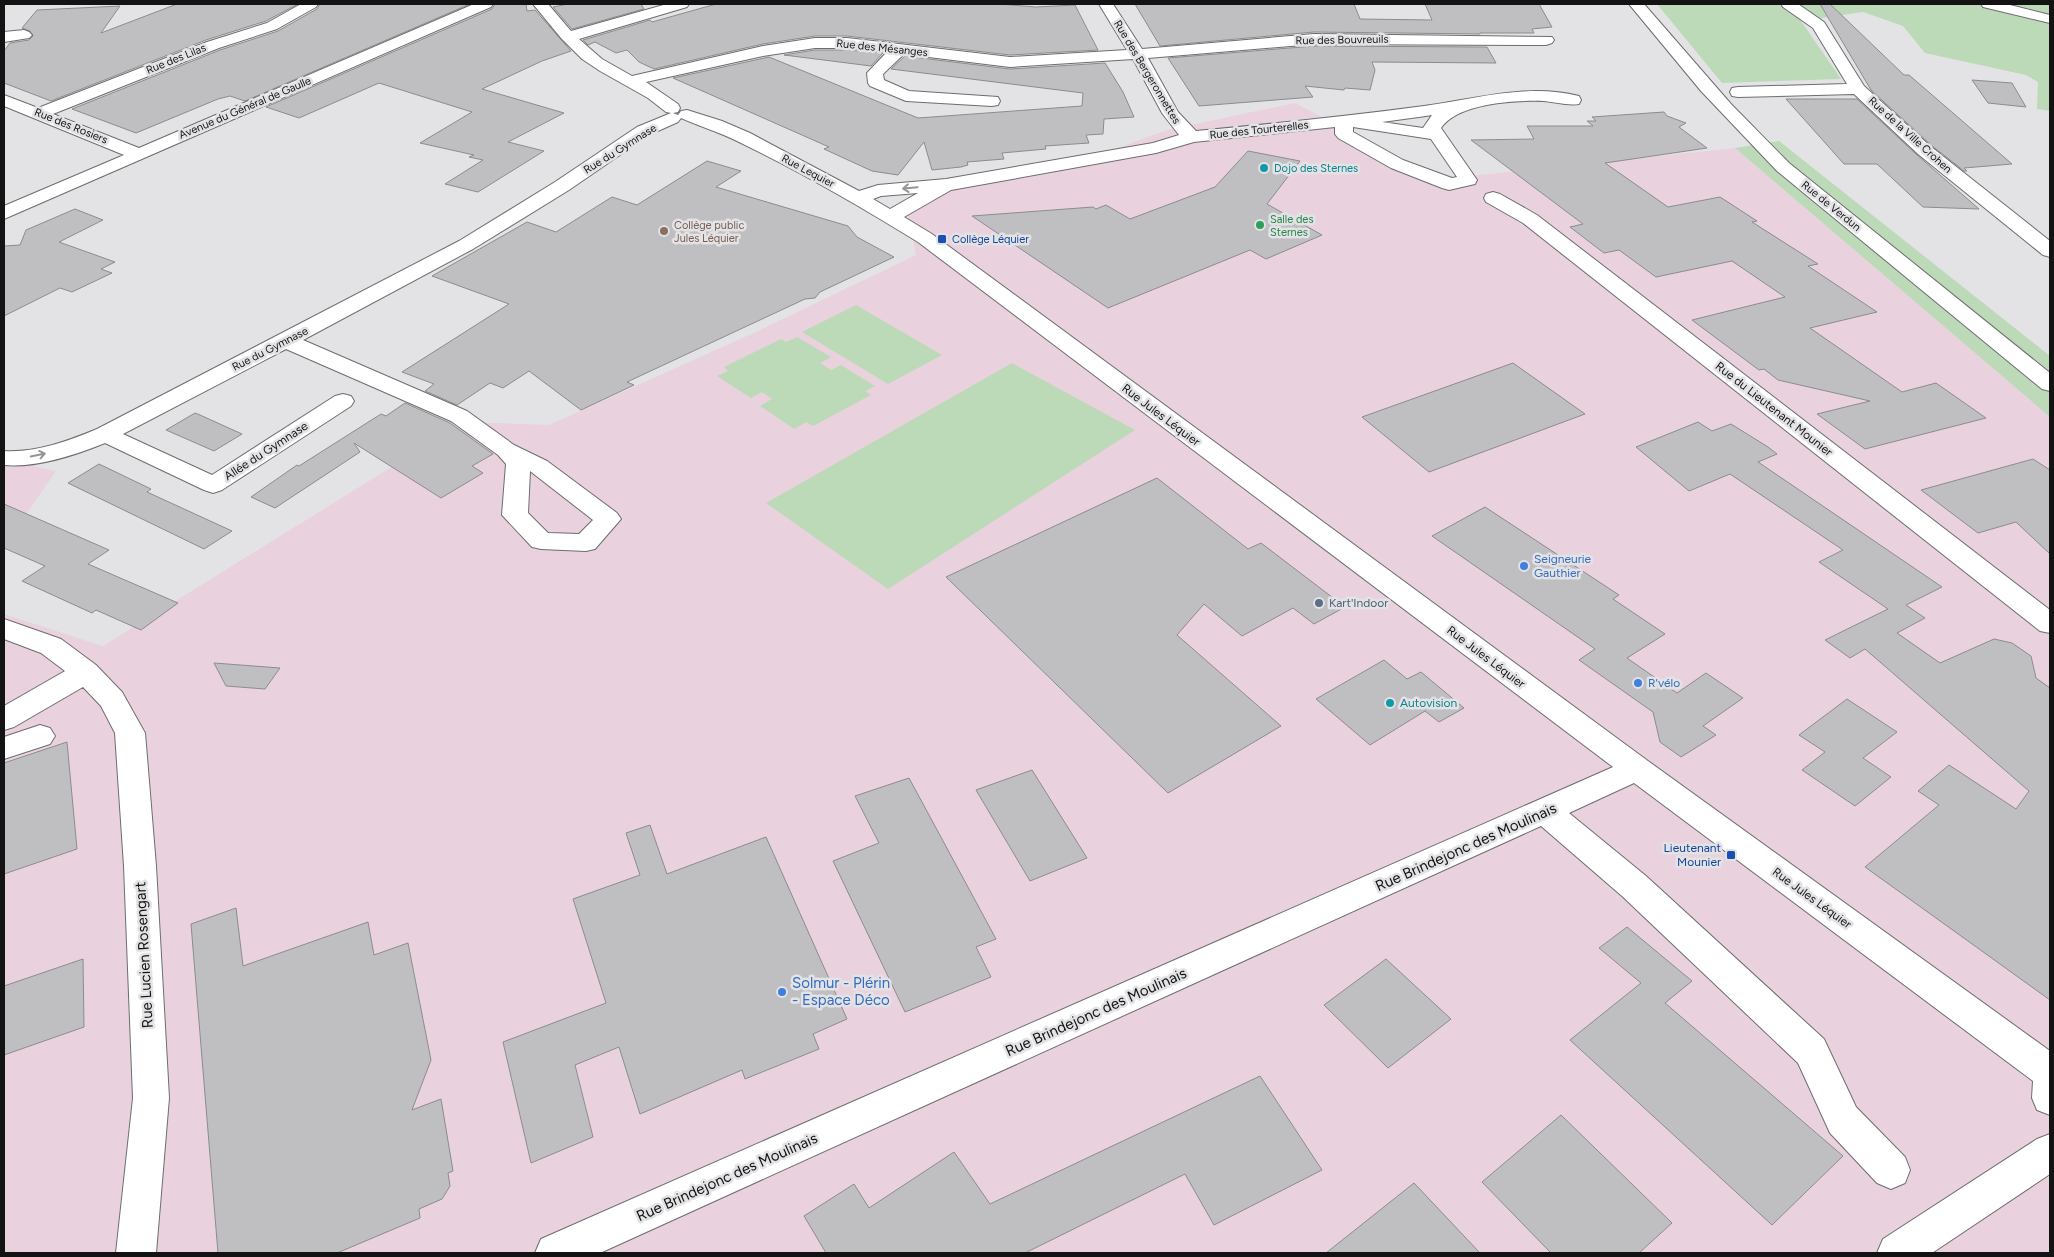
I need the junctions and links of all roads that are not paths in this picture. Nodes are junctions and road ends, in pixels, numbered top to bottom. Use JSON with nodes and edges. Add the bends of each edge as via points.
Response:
{"nodes":[{"id":1,"x":311,"y":4,"type":"edge"},
{"id":2,"x":486,"y":4,"type":"edge"},
{"id":3,"x":540,"y":4,"type":"edge"},
{"id":4,"x":682,"y":4,"type":"edge"},
{"id":5,"x":1106,"y":4,"type":"edge"},
{"id":6,"x":1636,"y":4,"type":"edge"},
{"id":7,"x":1788,"y":4,"type":"edge"},
{"id":8,"x":1988,"y":4,"type":"edge"},
{"id":9,"x":2050,"y":19,"type":"edge"},
{"id":10,"x":24,"y":35,"type":"dead end"},
{"id":11,"x":4,"y":37,"type":"edge"},
{"id":12,"x":569,"y":37,"type":"junction"},
{"id":13,"x":1546,"y":40,"type":"dead end"},
{"id":14,"x":899,"y":50,"type":"junction"},
{"id":15,"x":1137,"y":53,"type":"junction"},
{"id":16,"x":630,"y":81,"type":"junction"},
{"id":17,"x":1858,"y":89,"type":"junction"},
{"id":18,"x":1738,"y":92,"type":"dead end"},
{"id":19,"x":4,"y":100,"type":"edge"},
{"id":20,"x":1573,"y":100,"type":"dead end"},
{"id":21,"x":992,"y":101,"type":"dead end"},
{"id":22,"x":1460,"y":106,"type":"junction"},
{"id":23,"x":39,"y":113,"type":"junction"},
{"id":24,"x":674,"y":113,"type":"junction"},
{"id":25,"x":1344,"y":121,"type":"junction"},
{"id":26,"x":1437,"y":135,"type":"junction"},
{"id":27,"x":1192,"y":137,"type":"junction"},
{"id":28,"x":138,"y":154,"type":"junction"},
{"id":29,"x":946,"y":185,"type":"junction"},
{"id":30,"x":858,"y":198,"type":"junction"},
{"id":31,"x":1494,"y":198,"type":"dead end"},
{"id":32,"x":4,"y":213,"type":"edge"},
{"id":33,"x":890,"y":217,"type":"junction"},
{"id":34,"x":925,"y":238,"type":"joint"},
{"id":35,"x":2050,"y":251,"type":"edge"},
{"id":36,"x":285,"y":341,"type":"junction"},
{"id":37,"x":2050,"y":384,"type":"edge"},
{"id":38,"x":343,"y":400,"type":"dead end"},
{"id":39,"x":105,"y":434,"type":"junction"},
{"id":40,"x":512,"y":457,"type":"dead end"},
{"id":41,"x":4,"y":458,"type":"edge"},
{"id":42,"x":2050,"y":624,"type":"edge"},
{"id":43,"x":4,"y":629,"type":"edge"},
{"id":44,"x":86,"y":672,"type":"junction"},
{"id":45,"x":4,"y":719,"type":"edge"},
{"id":46,"x":40,"y":736,"type":"dead end"},
{"id":47,"x":4,"y":748,"type":"edge"},
{"id":48,"x":1638,"y":769,"type":"junction"},
{"id":49,"x":1546,"y":812,"type":"junction"},
{"id":50,"x":2050,"y":1072,"type":"edge"},
{"id":51,"x":2050,"y":1084,"type":"edge"},
{"id":52,"x":2050,"y":1098,"type":"edge"},
{"id":53,"x":2050,"y":1152,"type":"edge"},
{"id":54,"x":1891,"y":1170,"type":"dead end"},
{"id":55,"x":136,"y":1253,"type":"edge"},
{"id":56,"x":555,"y":1253,"type":"edge"},
{"id":57,"x":1897,"y":1253,"type":"edge"}],
"edges":[{"from":1,"to":23,"type":"street","name":"Rue des Lilas","via":[[272,26],[214,44]]},
{"from":2,"to":28,"type":"street","name":"Avenue du Général de Gaulle"},
{"from":3,"to":12,"type":"street","name":"Rue Lequier"},
{"from":4,"to":12,"type":"street"},
{"from":5,"to":15,"type":"street","name":"Rue des Bergeronnettes"},
{"from":6,"to":37,"type":"street","name":"Rue de Verdun","via":[[1722,106],[1783,167]]},
{"from":7,"to":17,"type":"street","name":"Rue de la Ville Crohen","via":[[1819,25]]},
{"from":8,"to":9,"type":"street"},
{"from":10,"to":11,"type":"street"},
{"from":12,"to":16,"type":"street","name":"Rue Lequier","via":[[577,48]]},
{"from":13,"to":15,"type":"street","name":"Rue des Bouvreuils","via":[[1314,39]]},
{"from":14,"to":15,"type":"street","name":"Rue des Mésanges","via":[[1010,62]]},
{"from":14,"to":16,"type":"street","name":"Rue des Mésanges","via":[[847,43],[795,45]]},
{"from":14,"to":21,"type":"street","via":[[874,73],[876,82],[906,96]]},
{"from":15,"to":27,"type":"street","name":"Rue des Bergeronnettes","via":[[1182,131]]},
{"from":16,"to":24,"type":"street","name":"Rue Lequier","via":[[658,95]]},
{"from":17,"to":18,"type":"street"},
{"from":17,"to":35,"type":"street","name":"Rue de la Ville Crohen","via":[[1924,150]]},
{"from":19,"to":23,"type":"street","name":"Rue des Rosiers"},
{"from":20,"to":22,"type":"street","name":"Rue des Tourterelles","via":[[1557,96],[1512,96]]},
{"from":22,"to":25,"type":"street","name":"Rue des Tourterelles"},
{"from":22,"to":26,"type":"street","via":[[1439,118],[1432,128]]},
{"from":23,"to":28,"type":"street","name":"Rue des Rosiers"},
{"from":24,"to":30,"type":"street","name":"Rue Lequier","via":[[714,122]]},
{"from":24,"to":36,"type":"street","name":"Rue du Gymnase","via":[[642,123],[631,134],[466,244]]},
{"from":25,"to":26,"type":"street"},
{"from":25,"to":26,"type":"street","via":[[1344,134],[1397,164],[1449,184],[1468,180]]},
{"from":25,"to":27,"type":"street","name":"Rue des Tourterelles"},
{"from":27,"to":29,"type":"street","name":"Rue des Tourterelles","via":[[1156,148]]},
{"from":28,"to":32,"type":"street","name":"Avenue du Général de Gaulle"},
{"from":29,"to":30,"type":"street","name":"Rue des Tourterelles","one_way":true,"via":[[878,191]]},
{"from":29,"to":33,"type":"street","name":"Rue des Tourterelles"},
{"from":30,"to":33,"type":"street","name":"Rue Lequier"},
{"from":31,"to":42,"type":"street","name":"Rue du Lieutenant Mounier","via":[[1530,219]]},
{"from":33,"to":34,"type":"street","name":"Rue Lequier"},
{"from":34,"to":48,"type":"street","name":"Rue Jules Léquier"},
{"from":36,"to":39,"type":"street","name":"Rue du Gymnase"},
{"from":36,"to":40,"type":"street","via":[[459,416]]},
{"from":38,"to":39,"type":"street","name":"Allée du Gymnase","via":[[213,485]]},
{"from":41,"to":39,"type":"street","name":"Rue du Gymnase","one_way":true,"via":[[16,459],[72,448]]},
{"from":43,"to":44,"type":"street","name":"Rue Lucien Rosengart","via":[[51,646]]},
{"from":44,"to":45,"type":"street"},
{"from":44,"to":55,"type":"street","name":"Rue Lucien Rosengart","via":[[112,698],[130,733],[151,1098]]},
{"from":46,"to":47,"type":"street"},
{"from":48,"to":49,"type":"street","name":"Rue Brindejonc des Moulinais"},
{"from":48,"to":50,"type":"street","name":"Rue Jules Léquier"},
{"from":49,"to":54,"type":"street","via":[[1634,886],[1810,1051],[1843,1120]]},
{"from":49,"to":56,"type":"street","name":"Rue Brindejonc des Moulinais"},
{"from":51,"to":52,"type":"street"},
{"from":53,"to":57,"type":"street"}]}
